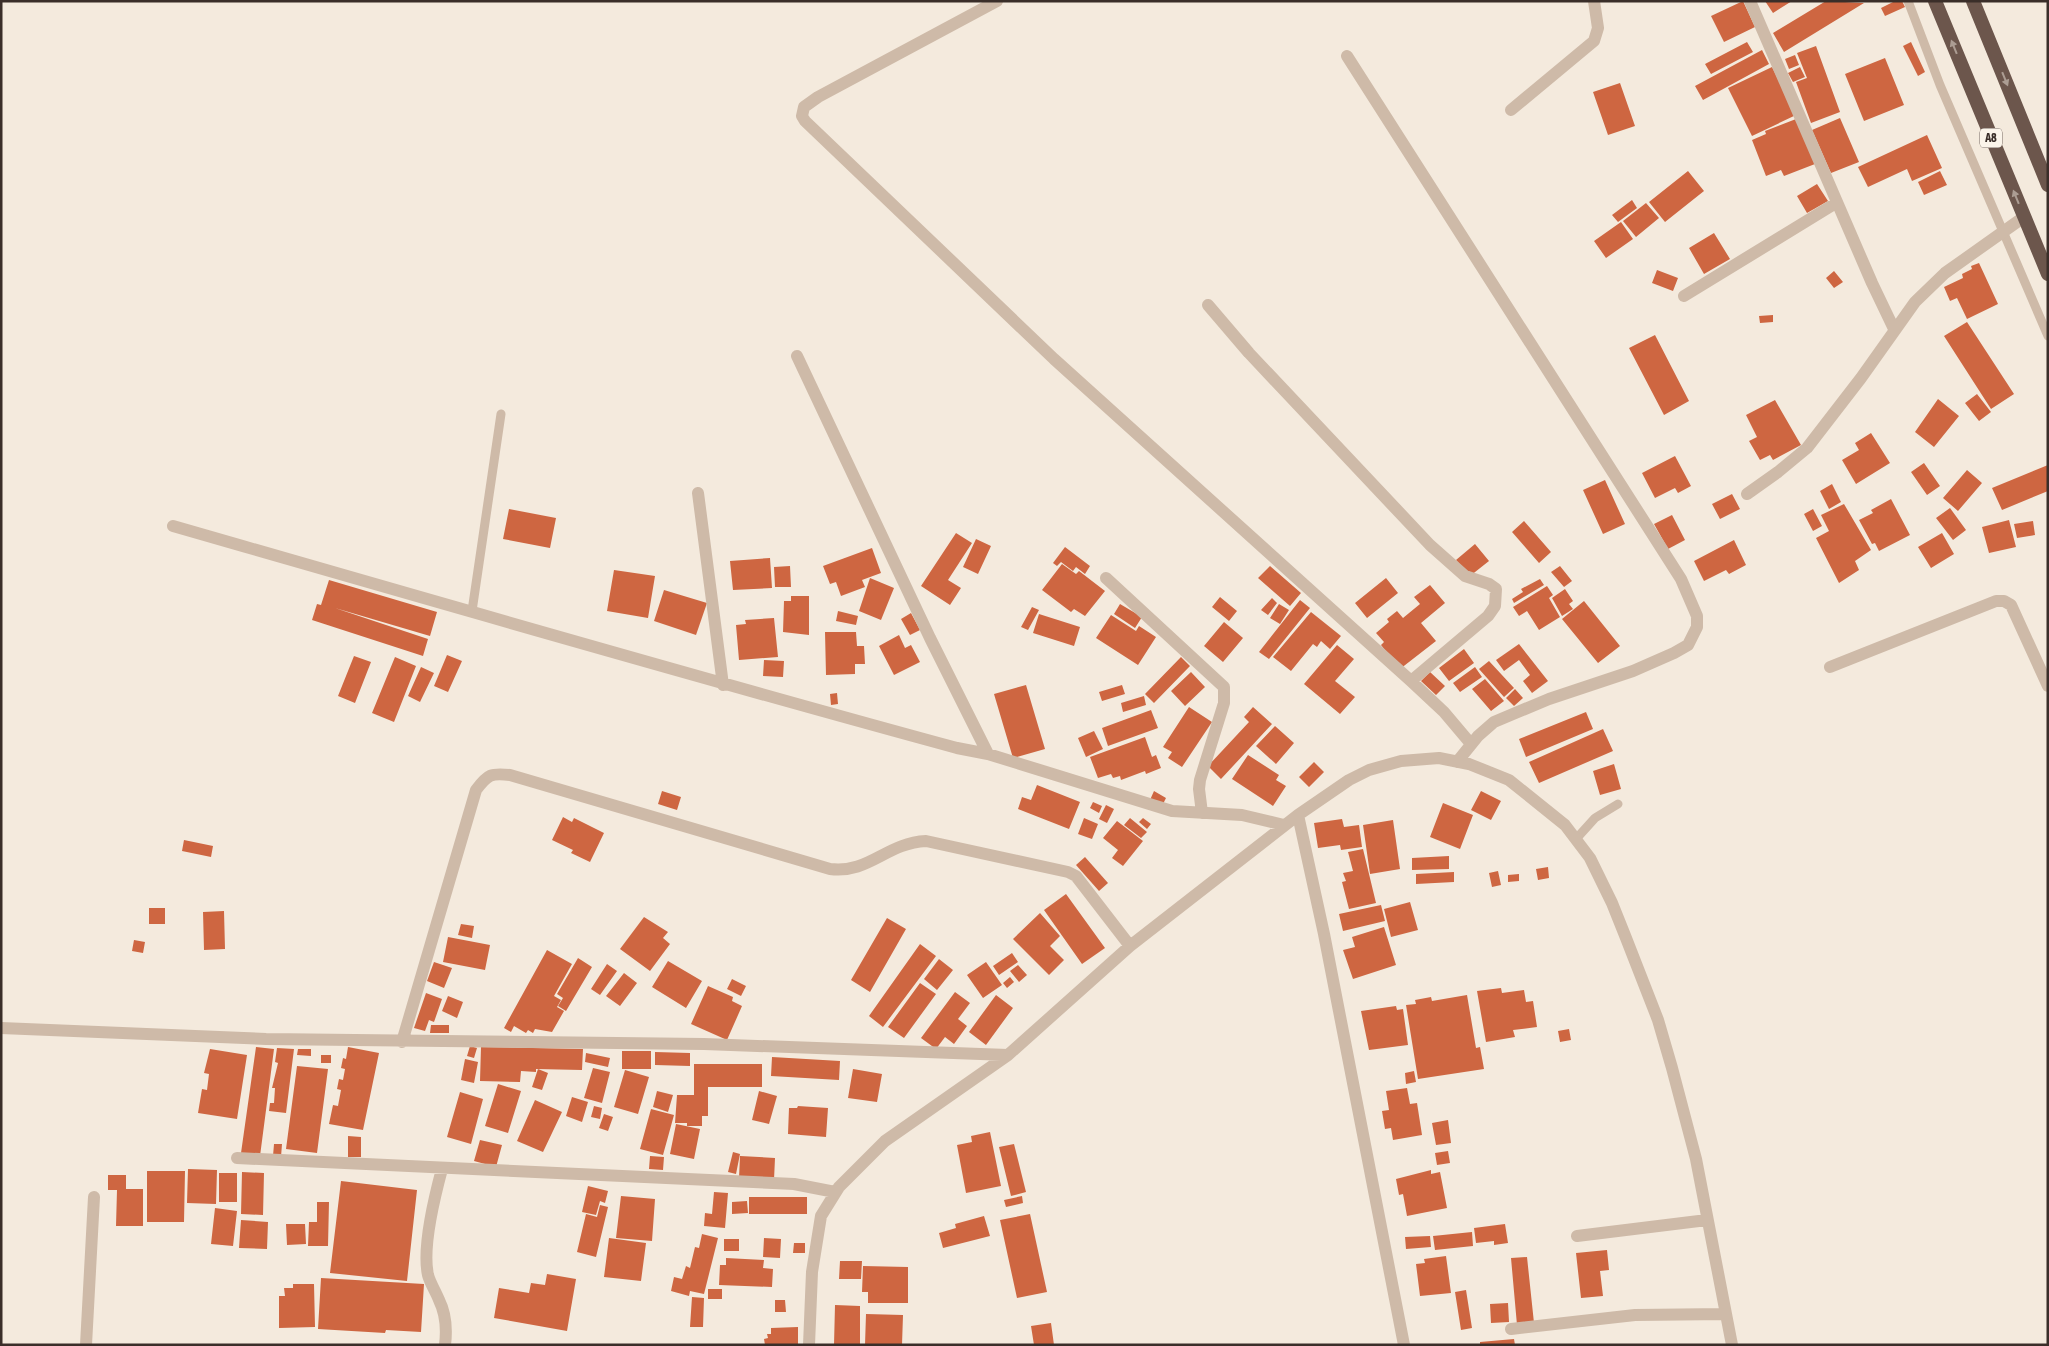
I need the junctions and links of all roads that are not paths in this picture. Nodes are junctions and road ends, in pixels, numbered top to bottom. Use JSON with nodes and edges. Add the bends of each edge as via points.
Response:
{"nodes":[{"id":1,"x":996,"y":1,"type":"edge"},
{"id":2,"x":1594,"y":1,"type":"edge"},
{"id":3,"x":1750,"y":1,"type":"edge"},
{"id":4,"x":1908,"y":1,"type":"edge"},
{"id":5,"x":1935,"y":1,"type":"edge"},
{"id":6,"x":1973,"y":1,"type":"edge"},
{"id":7,"x":1347,"y":56,"type":"dead end"},
{"id":8,"x":1511,"y":110,"type":"dead end"},
{"id":9,"x":2047,"y":179,"type":"edge"},
{"id":10,"x":1836,"y":203,"type":"junction"},
{"id":11,"x":2024,"y":217,"type":"junction"},
{"id":12,"x":2004,"y":230,"type":"junction"},
{"id":13,"x":2048,"y":274,"type":"edge"},
{"id":14,"x":1684,"y":296,"type":"dead end"},
{"id":15,"x":1208,"y":305,"type":"dead end"},
{"id":16,"x":1894,"y":329,"type":"junction"},
{"id":17,"x":2048,"y":336,"type":"edge"},
{"id":18,"x":797,"y":356,"type":"dead end"},
{"id":19,"x":501,"y":414,"type":"dead end"},
{"id":20,"x":698,"y":492,"type":"dead end"},
{"id":21,"x":1747,"y":494,"type":"dead end"},
{"id":22,"x":173,"y":526,"type":"dead end"},
{"id":23,"x":1106,"y":578,"type":"dead end"},
{"id":24,"x":472,"y":612,"type":"junction"},
{"id":25,"x":1830,"y":668,"type":"dead end"},
{"id":26,"x":1411,"y":681,"type":"junction"},
{"id":27,"x":724,"y":685,"type":"junction"},
{"id":28,"x":2048,"y":686,"type":"edge"},
{"id":29,"x":1471,"y":744,"type":"junction"},
{"id":30,"x":988,"y":754,"type":"junction"},
{"id":31,"x":1457,"y":762,"type":"junction"},
{"id":32,"x":1618,"y":804,"type":"dead end"},
{"id":33,"x":1202,"y":813,"type":"junction"},
{"id":34,"x":1298,"y":815,"type":"junction"},
{"id":35,"x":1284,"y":825,"type":"junction"},
{"id":36,"x":1576,"y":838,"type":"junction"},
{"id":37,"x":1130,"y":946,"type":"junction"},
{"id":38,"x":1,"y":1028,"type":"edge"},
{"id":39,"x":402,"y":1042,"type":"junction"},
{"id":40,"x":1008,"y":1055,"type":"junction"},
{"id":41,"x":237,"y":1158,"type":"dead end"},
{"id":42,"x":442,"y":1169,"type":"junction"},
{"id":43,"x":835,"y":1192,"type":"junction"},
{"id":44,"x":94,"y":1197,"type":"dead end"},
{"id":45,"x":1707,"y":1220,"type":"junction"},
{"id":46,"x":1577,"y":1236,"type":"dead end"},
{"id":47,"x":1726,"y":1314,"type":"junction"},
{"id":48,"x":1511,"y":1329,"type":"dead end"},
{"id":49,"x":86,"y":1345,"type":"edge"},
{"id":50,"x":445,"y":1345,"type":"edge"},
{"id":51,"x":809,"y":1345,"type":"edge"},
{"id":52,"x":1404,"y":1345,"type":"edge"},
{"id":53,"x":1732,"y":1345,"type":"edge"}],
"edges":[{"from":1,"to":26,"type":"street","via":[[818,97],[804,107],[802,116],[1054,359]]},
{"from":2,"to":8,"type":"street","via":[[1598,28],[1594,41]]},
{"from":3,"to":10,"type":"street"},
{"from":4,"to":12,"type":"lane","via":[[1940,85]]},
{"from":11,"to":5,"type":"highway","number":"A8","one_way":true},
{"from":6,"to":9,"type":"highway","one_way":true},
{"from":7,"to":29,"type":"street","via":[[1681,579],[1697,616],[1693,636],[1688,644],[1674,653],[1633,671],[1515,712],[1490,725]]},
{"from":10,"to":14,"type":"street"},
{"from":10,"to":16,"type":"street"},
{"from":11,"to":12,"type":"street"},
{"from":11,"to":13,"type":"highway","number":"A8"},
{"from":12,"to":16,"type":"street","via":[[1945,273],[1914,302]]},
{"from":12,"to":17,"type":"lane"},
{"from":15,"to":26,"type":"street","via":[[1430,545],[1465,576],[1496,589],[1495,606],[1488,616]]},
{"from":16,"to":21,"type":"street","via":[[1862,378],[1807,448]]},
{"from":18,"to":30,"type":"street"},
{"from":19,"to":24,"type":"lane"},
{"from":20,"to":27,"type":"street"},
{"from":22,"to":24,"type":"street"},
{"from":23,"to":33,"type":"street","via":[[1224,687],[1224,702],[1200,780]]},
{"from":24,"to":27,"type":"street"},
{"from":25,"to":28,"type":"street","via":[[1996,601],[2004,601],[2010,605]]},
{"from":26,"to":29,"type":"street","via":[[1444,712]]},
{"from":27,"to":30,"type":"street"},
{"from":29,"to":31,"type":"street"},
{"from":30,"to":33,"type":"street","via":[[1100,787],[1148,805]]},
{"from":31,"to":34,"type":"street","via":[[1439,758],[1401,761],[1369,770]]},
{"from":31,"to":36,"type":"street","via":[[1509,780],[1565,825]]},
{"from":32,"to":36,"type":"lane","via":[[1595,818]]},
{"from":33,"to":35,"type":"street","via":[[1242,815]]},
{"from":34,"to":35,"type":"street"},
{"from":34,"to":52,"type":"street"},
{"from":35,"to":37,"type":"street"},
{"from":36,"to":45,"type":"street","via":[[1590,858],[1612,903],[1658,1020],[1696,1159]]},
{"from":37,"to":39,"type":"street","via":[[1076,876],[1068,872],[926,841],[909,842],[857,868],[846,871],[830,869],[520,778],[493,774],[485,778],[476,790]]},
{"from":37,"to":40,"type":"street"},
{"from":38,"to":39,"type":"street"},
{"from":39,"to":40,"type":"street","via":[[704,1044]]},
{"from":40,"to":43,"type":"street","via":[[885,1141]]},
{"from":41,"to":42,"type":"street"},
{"from":42,"to":43,"type":"street","via":[[794,1184]]},
{"from":42,"to":50,"type":"street","via":[[430,1230],[428,1275],[447,1328]]},
{"from":43,"to":51,"type":"street","via":[[821,1216],[816,1237]]},
{"from":44,"to":49,"type":"street"},
{"from":45,"to":46,"type":"street"},
{"from":45,"to":47,"type":"street"},
{"from":47,"to":48,"type":"street","via":[[1635,1314]]},
{"from":47,"to":53,"type":"street"}]}
